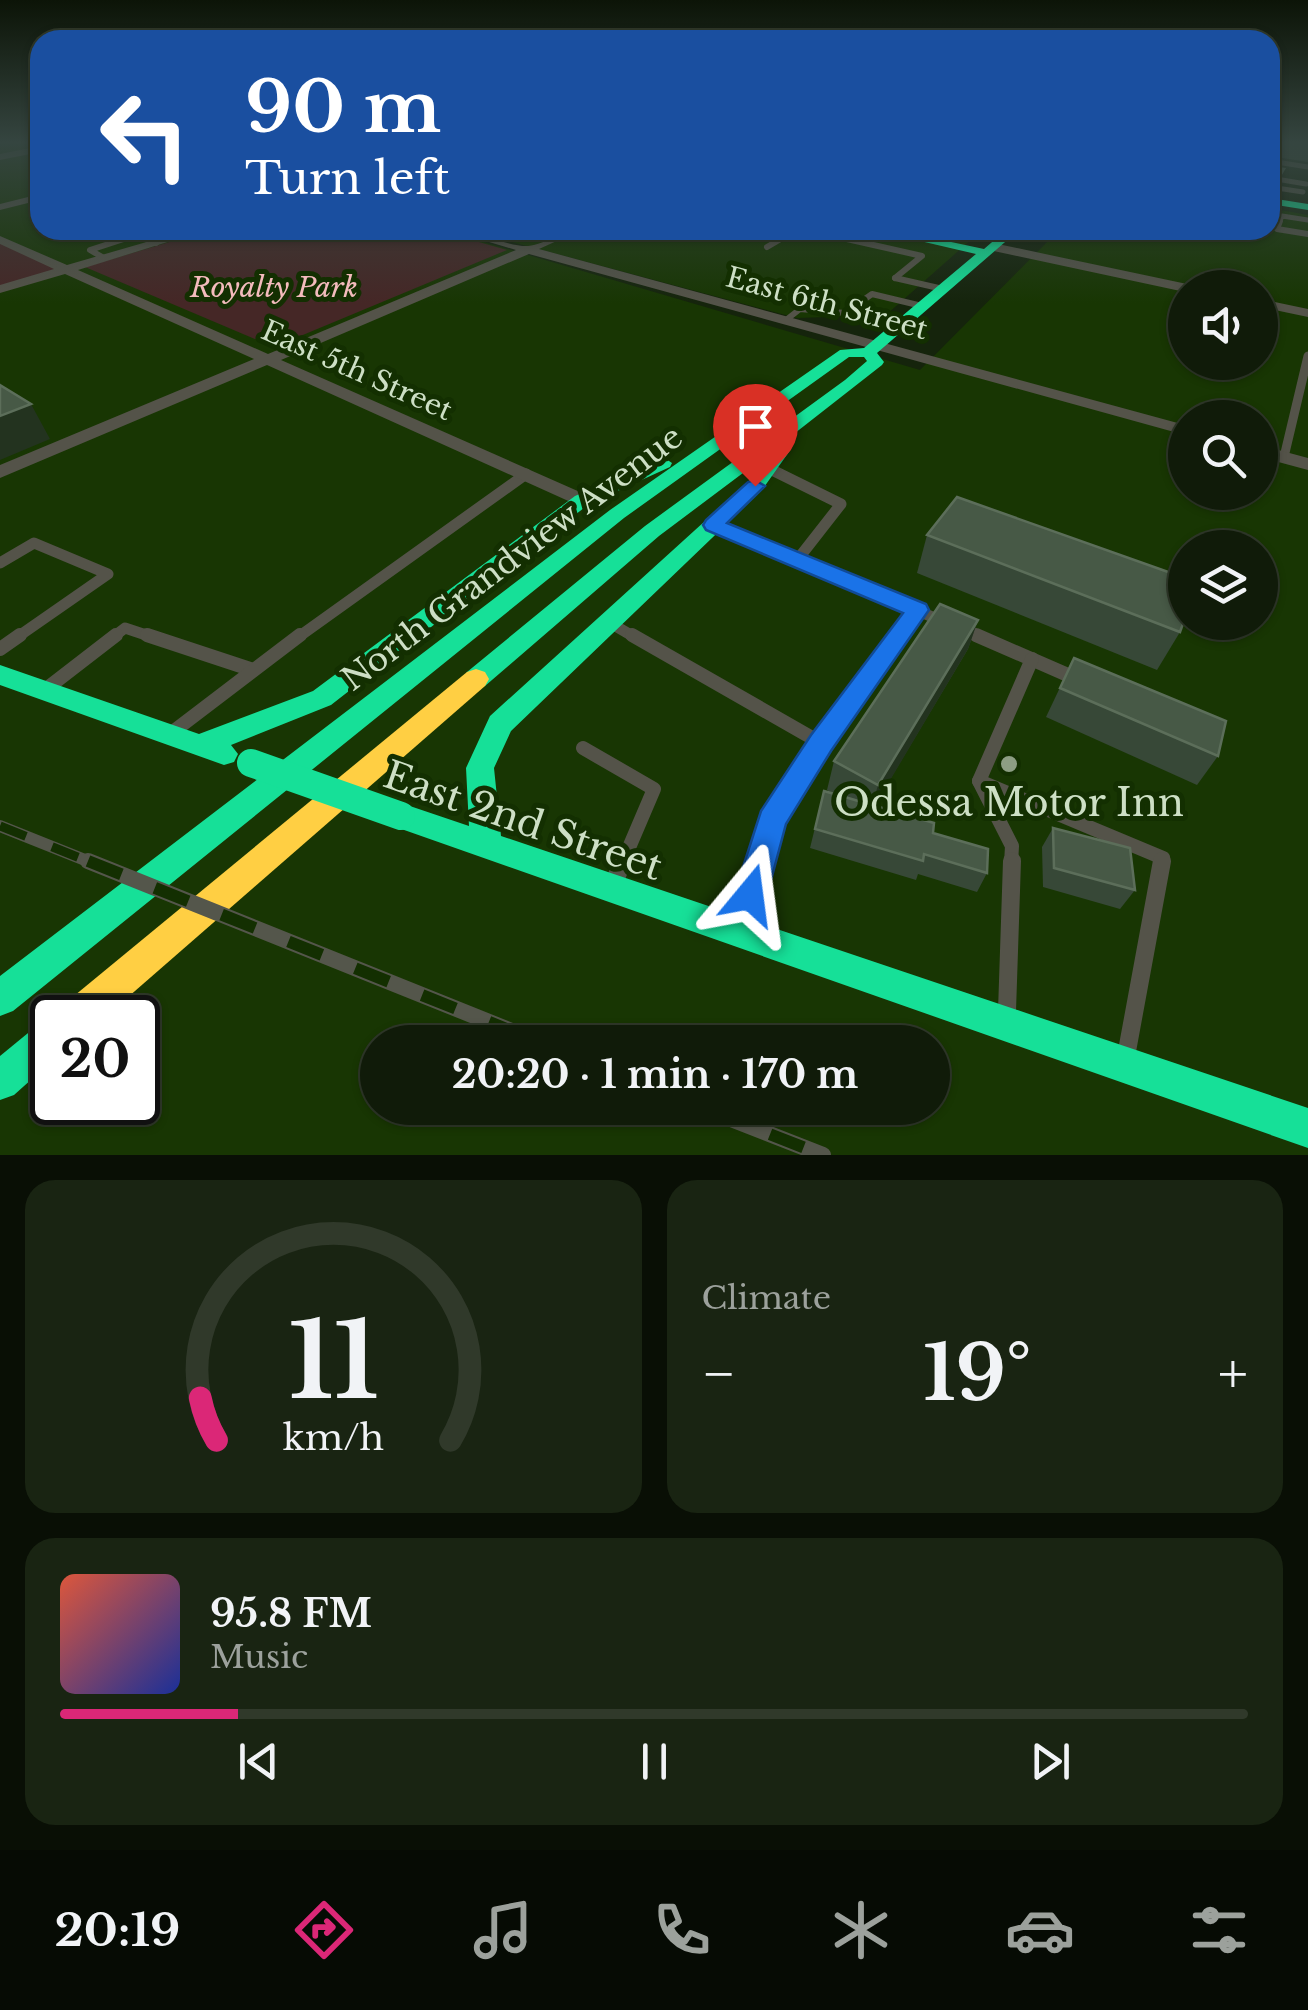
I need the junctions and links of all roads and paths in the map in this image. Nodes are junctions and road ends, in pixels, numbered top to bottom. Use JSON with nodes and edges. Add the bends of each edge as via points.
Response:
{"nodes":[{"id":1,"x":30,"y":200,"type":"edge"},
{"id":2,"x":0,"y":207,"type":"edge"},
{"id":3,"x":1280,"y":229,"type":"edge"},
{"id":4,"x":1308,"y":234,"type":"edge"},
{"id":5,"x":0,"y":240,"type":"edge"},
{"id":6,"x":123,"y":240,"type":"edge"},
{"id":7,"x":147,"y":240,"type":"edge"},
{"id":8,"x":166,"y":240,"type":"edge"},
{"id":9,"x":491,"y":240,"type":"edge"},
{"id":10,"x":551,"y":240,"type":"edge"},
{"id":11,"x":779,"y":240,"type":"edge"},
{"id":12,"x":851,"y":240,"type":"edge"},
{"id":13,"x":934,"y":240,"type":"edge"},
{"id":14,"x":1001,"y":240,"type":"edge"},
{"id":15,"x":156,"y":243,"type":"junction"},
{"id":16,"x":767,"y":247,"type":"dead end"},
{"id":17,"x":527,"y":250,"type":"junction"},
{"id":18,"x":990,"y":250,"type":"junction"},
{"id":19,"x":104,"y":258,"type":"junction"},
{"id":20,"x":67,"y":269,"type":"junction"},
{"id":21,"x":1168,"y":284,"type":"edge"},
{"id":22,"x":0,"y":289,"type":"edge"},
{"id":23,"x":943,"y":289,"type":"junction"},
{"id":24,"x":922,"y":306,"type":"junction"},
{"id":25,"x":1278,"y":307,"type":"edge"},
{"id":26,"x":1308,"y":313,"type":"edge"},
{"id":27,"x":786,"y":320,"type":"junction"},
{"id":28,"x":872,"y":348,"type":"junction"},
{"id":29,"x":1308,"y":356,"type":"edge"},
{"id":30,"x":270,"y":358,"type":"junction"},
{"id":31,"x":806,"y":417,"type":"junction"},
{"id":32,"x":1168,"y":426,"type":"edge"},
{"id":33,"x":725,"y":438,"type":"junction"},
{"id":34,"x":1278,"y":456,"type":"edge"},
{"id":35,"x":1284,"y":457,"type":"junction"},
{"id":36,"x":1308,"y":464,"type":"edge"},
{"id":37,"x":768,"y":468,"type":"junction"},
{"id":38,"x":0,"y":472,"type":"edge"},
{"id":39,"x":526,"y":474,"type":"junction"},
{"id":40,"x":582,"y":500,"type":"junction"},
{"id":41,"x":713,"y":525,"type":"junction"},
{"id":42,"x":798,"y":560,"type":"junction"},
{"id":43,"x":0,"y":563,"type":"edge"},
{"id":44,"x":918,"y":610,"type":"junction"},
{"id":45,"x":609,"y":622,"type":"junction"},
{"id":46,"x":0,"y":649,"type":"edge"},
{"id":47,"x":1032,"y":659,"type":"junction"},
{"id":48,"x":253,"y":670,"type":"junction"},
{"id":49,"x":0,"y":675,"type":"edge"},
{"id":50,"x":1085,"y":682,"type":"edge"},
{"id":51,"x":43,"y":691,"type":"junction"},
{"id":52,"x":169,"y":734,"type":"junction"},
{"id":53,"x":821,"y":743,"type":"junction"},
{"id":54,"x":201,"y":746,"type":"junction"},
{"id":55,"x":583,"y":748,"type":"dead end"},
{"id":56,"x":979,"y":781,"type":"junction"},
{"id":57,"x":486,"y":845,"type":"junction"},
{"id":58,"x":612,"y":888,"type":"junction"},
{"id":59,"x":740,"y":932,"type":"junction"},
{"id":60,"x":103,"y":995,"type":"edge"},
{"id":61,"x":0,"y":998,"type":"edge"},
{"id":62,"x":1007,"y":1024,"type":"junction"},
{"id":63,"x":30,"y":1056,"type":"edge"},
{"id":64,"x":1124,"y":1065,"type":"junction"},
{"id":65,"x":0,"y":1081,"type":"edge"},
{"id":66,"x":1308,"y":1128,"type":"edge"}],
"edges":[{"from":1,"to":2,"type":"street"},
{"from":3,"to":4,"type":"lane"},
{"from":5,"to":20,"type":"street","name":"East 5th Street"},
{"from":6,"to":19,"type":"lane","via":[[90,250]]},
{"from":7,"to":15,"type":"lane"},
{"from":8,"to":15,"type":"street"},
{"from":9,"to":17,"type":"street","name":"East 6th Street"},
{"from":10,"to":17,"type":"street"},
{"from":11,"to":16,"type":"lane"},
{"from":12,"to":23,"type":"lane","via":[[922,256],[896,278]]},
{"from":13,"to":18,"type":"main road"},
{"from":14,"to":18,"type":"main road","name":"North Grandview Avenue"},
{"from":15,"to":19,"type":"street"},
{"from":17,"to":27,"type":"street","name":"East 6th Street"},
{"from":17,"to":30,"type":"street"},
{"from":18,"to":21,"type":"street"},
{"from":18,"to":23,"type":"main road","name":"North Grandview Avenue"},
{"from":19,"to":20,"type":"street"},
{"from":20,"to":22,"type":"street"},
{"from":20,"to":30,"type":"street","name":"East 5th Street"},
{"from":23,"to":24,"type":"main road","name":"North Grandview Avenue"},
{"from":24,"to":27,"type":"lane","via":[[872,294],[844,312],[800,309]]},
{"from":24,"to":28,"type":"main road","name":"North Grandview Avenue"},
{"from":25,"to":26,"type":"street"},
{"from":27,"to":28,"type":"street","name":"East 6th Street"},
{"from":28,"to":31,"type":"main road","name":"North Grandview Avenue","via":[[876,362]]},
{"from":28,"to":32,"type":"street","name":"East 6th Street"},
{"from":28,"to":33,"type":"main road","name":"North Grandview Avenue","via":[[845,353]]},
{"from":29,"to":35,"type":"lane"},
{"from":30,"to":38,"type":"street"},
{"from":30,"to":39,"type":"street","name":"East 5th Street"},
{"from":31,"to":37,"type":"main road"},
{"from":31,"to":60,"type":"main road","name":"North Grandview Avenue","via":[[652,531]]},
{"from":33,"to":40,"type":"main road"},
{"from":33,"to":61,"type":"main road","name":"North Grandview Avenue","via":[[629,505]]},
{"from":34,"to":35,"type":"street"},
{"from":35,"to":36,"type":"street"},
{"from":37,"to":41,"type":"main road"},
{"from":37,"to":42,"type":"lane","via":[[841,504]]},
{"from":39,"to":40,"type":"street","name":"East 5th Street"},
{"from":39,"to":48,"type":"lane"},
{"from":40,"to":54,"type":"main road","via":[[322,698]]},
{"from":41,"to":42,"type":"lane"},
{"from":41,"to":45,"type":"main road"},
{"from":42,"to":44,"type":"lane"},
{"from":43,"to":46,"type":"lane","via":[[34,543],[108,574]]},
{"from":44,"to":47,"type":"lane"},
{"from":44,"to":53,"type":"lane"},
{"from":45,"to":53,"type":"lane"},
{"from":45,"to":57,"type":"main road","via":[[484,745],[477,769]]},
{"from":47,"to":50,"type":"lane"},
{"from":47,"to":56,"type":"lane"},
{"from":48,"to":51,"type":"lane","via":[[125,628]]},
{"from":48,"to":52,"type":"lane"},
{"from":49,"to":51,"type":"main road","name":"East 2nd Street"},
{"from":51,"to":52,"type":"main road","name":"East 2nd Street"},
{"from":52,"to":54,"type":"main road","name":"East 2nd Street"},
{"from":53,"to":59,"type":"lane","via":[[772,820]]},
{"from":54,"to":57,"type":"main road","name":"East 2nd Street","bridge":true},
{"from":55,"to":58,"type":"lane","via":[[654,789]]},
{"from":56,"to":62,"type":"lane","via":[[1012,846]]},
{"from":56,"to":64,"type":"lane","via":[[1163,858]]},
{"from":57,"to":58,"type":"main road","name":"East 2nd Street"},
{"from":58,"to":59,"type":"main road","name":"East 2nd Street"},
{"from":59,"to":62,"type":"main road","name":"East 2nd Street"},
{"from":62,"to":64,"type":"main road","name":"East 2nd Street"},
{"from":63,"to":65,"type":"main road"},
{"from":64,"to":66,"type":"main road","name":"East 2nd Street"}]}
